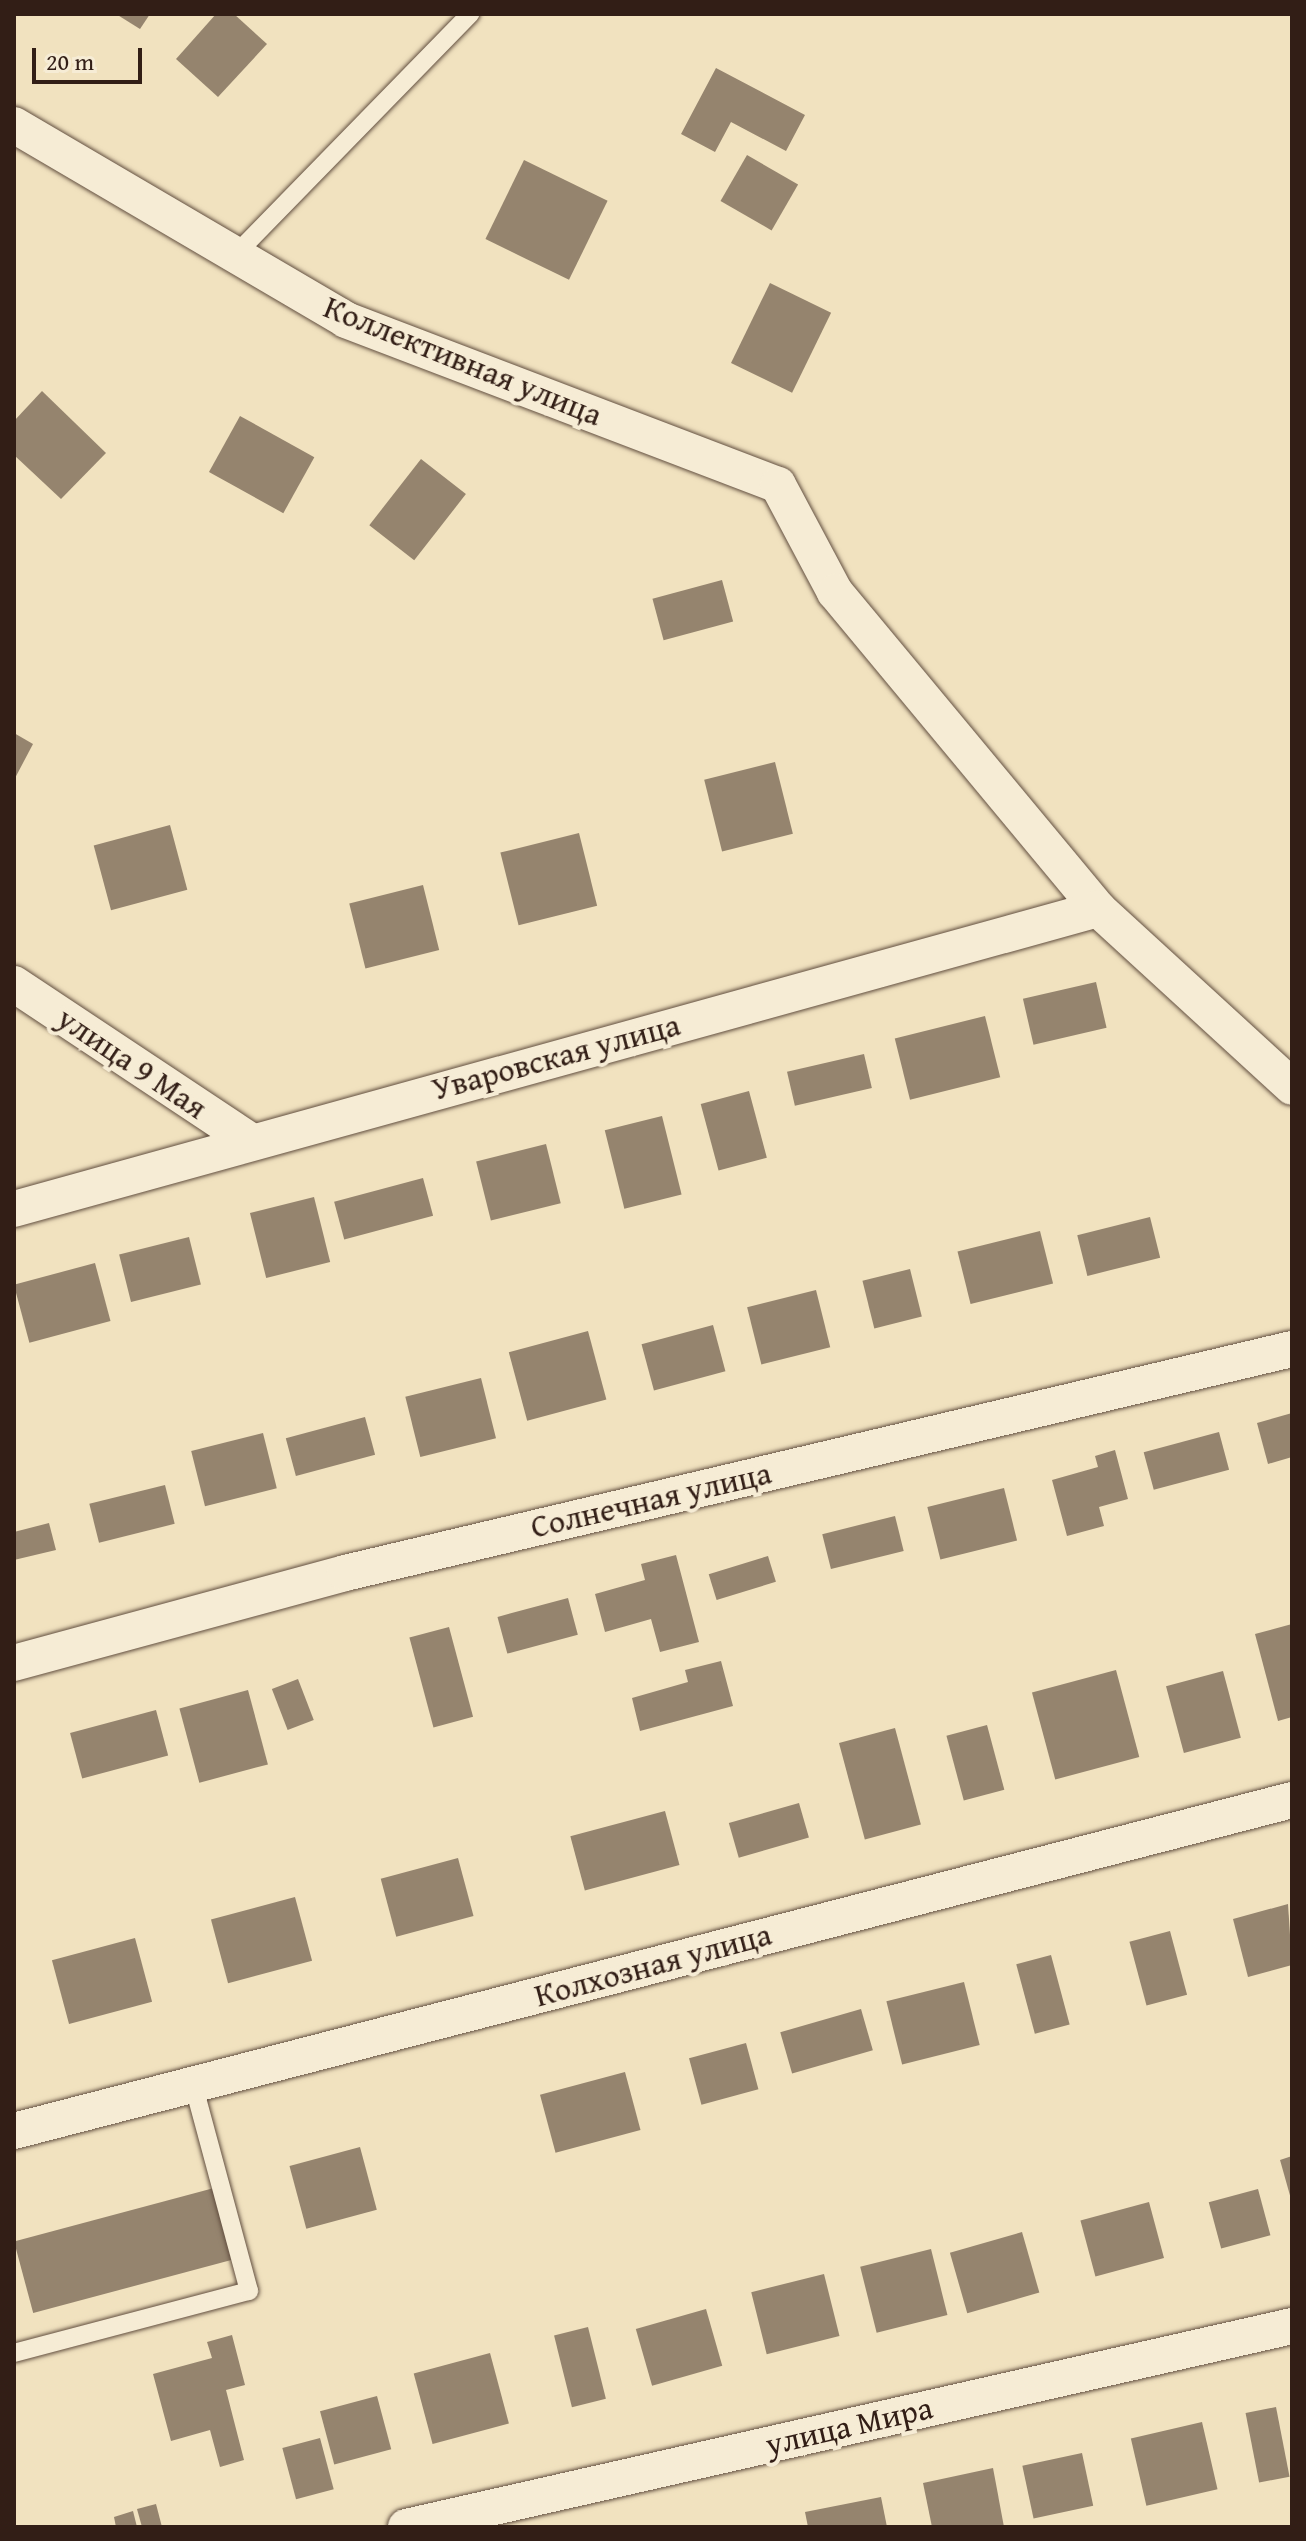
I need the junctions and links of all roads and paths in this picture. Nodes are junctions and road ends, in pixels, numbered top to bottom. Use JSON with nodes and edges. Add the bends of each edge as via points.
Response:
{"nodes":[{"id":1,"x":470,"y":14,"type":"edge"},
{"id":2,"x":14,"y":125,"type":"edge"},
{"id":3,"x":235,"y":255,"type":"junction"},
{"id":4,"x":1098,"y":909,"type":"junction"},
{"id":5,"x":14,"y":984,"type":"edge"},
{"id":6,"x":1292,"y":1087,"type":"edge"},
{"id":7,"x":250,"y":1141,"type":"junction"},
{"id":8,"x":14,"y":1209,"type":"edge"},
{"id":9,"x":1292,"y":1349,"type":"edge"},
{"id":10,"x":14,"y":1663,"type":"edge"},
{"id":11,"x":1292,"y":1800,"type":"edge"},
{"id":12,"x":193,"y":2084,"type":"junction"},
{"id":13,"x":14,"y":2131,"type":"edge"},
{"id":14,"x":1292,"y":2326,"type":"edge"},
{"id":15,"x":14,"y":2353,"type":"edge"},
{"id":16,"x":406,"y":2527,"type":"edge"}],
"edges":[{"from":1,"to":3,"type":"lane"},
{"from":2,"to":3,"type":"street","name":"Коллективная улица"},
{"from":3,"to":4,"type":"street","name":"Коллективная улица","via":[[346,320],[778,485],[835,592]]},
{"from":4,"to":6,"type":"street","name":"Коллективная улица"},
{"from":4,"to":7,"type":"street","name":"Уваровская улица"},
{"from":5,"to":7,"type":"street","name":"улица 9 Мая"},
{"from":7,"to":8,"type":"street","name":"Уваровская улица"},
{"from":9,"to":10,"type":"street","name":"Солнечная улица","via":[[345,1573]]},
{"from":11,"to":12,"type":"street","name":"Колхозная улица"},
{"from":12,"to":13,"type":"street","name":"Колхозная улица"},
{"from":12,"to":15,"type":"lane","via":[[249,2291]]},
{"from":14,"to":16,"type":"street","name":"улица Мира"}]}
